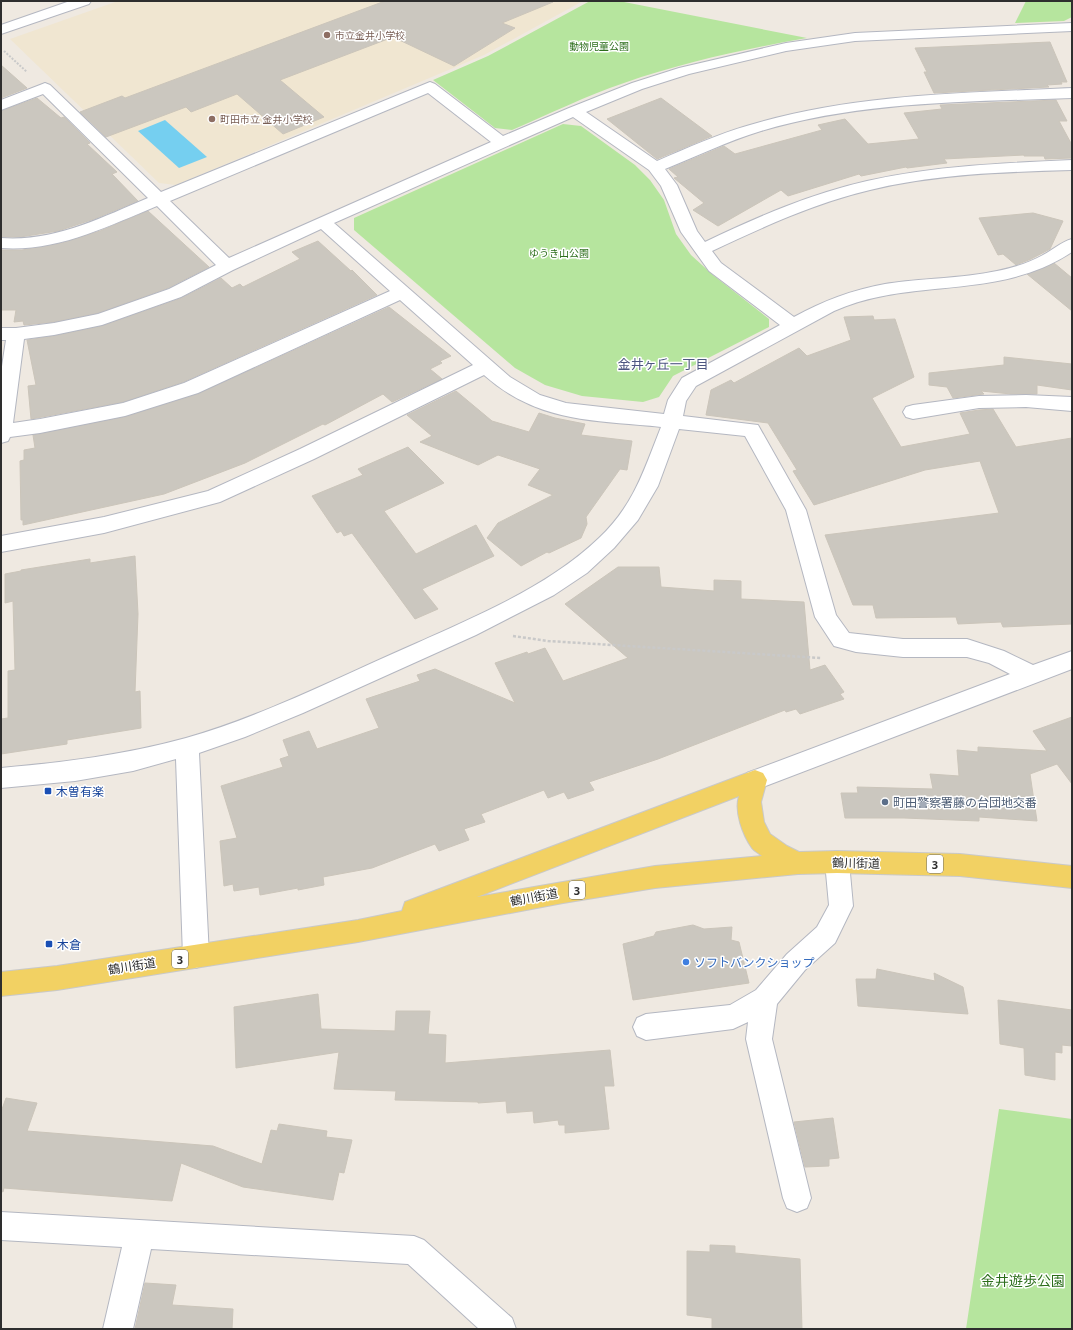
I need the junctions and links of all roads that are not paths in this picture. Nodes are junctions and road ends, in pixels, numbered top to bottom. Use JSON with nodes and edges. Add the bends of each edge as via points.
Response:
{"nodes":[{"id":1,"x":83,"y":1,"type":"edge"},
{"id":2,"x":1072,"y":27,"type":"edge"},
{"id":3,"x":1,"y":30,"type":"edge"},
{"id":4,"x":1072,"y":93,"type":"edge"},
{"id":5,"x":1,"y":105,"type":"edge"},
{"id":6,"x":574,"y":111,"type":"junction"},
{"id":7,"x":502,"y":143,"type":"junction"},
{"id":8,"x":1072,"y":165,"type":"edge"},
{"id":9,"x":654,"y":167,"type":"junction"},
{"id":10,"x":158,"y":199,"type":"junction"},
{"id":11,"x":323,"y":222,"type":"junction"},
{"id":12,"x":1,"y":243,"type":"edge"},
{"id":13,"x":702,"y":250,"type":"junction"},
{"id":14,"x":1069,"y":251,"type":"edge"},
{"id":15,"x":227,"y":266,"type":"junction"},
{"id":16,"x":402,"y":292,"type":"junction"},
{"id":17,"x":793,"y":326,"type":"junction"},
{"id":18,"x":9,"y":334,"type":"edge"},
{"id":19,"x":487,"y":366,"type":"junction"},
{"id":20,"x":1072,"y":404,"type":"edge"},
{"id":21,"x":913,"y":412,"type":"dead end"},
{"id":22,"x":672,"y":422,"type":"junction"},
{"id":23,"x":1,"y":433,"type":"edge"},
{"id":24,"x":1,"y":544,"type":"edge"},
{"id":25,"x":1072,"y":660,"type":"edge"},
{"id":26,"x":1032,"y":675,"type":"junction"},
{"id":27,"x":187,"y":747,"type":"junction"},
{"id":28,"x":1,"y":778,"type":"edge"},
{"id":29,"x":755,"y":780,"type":"junction"},
{"id":30,"x":837,"y":862,"type":"junction"},
{"id":31,"x":798,"y":863,"type":"junction"},
{"id":32,"x":1072,"y":877,"type":"edge"},
{"id":33,"x":358,"y":931,"type":"junction"},
{"id":34,"x":196,"y":956,"type":"junction"},
{"id":35,"x":1,"y":984,"type":"edge"},
{"id":36,"x":765,"y":999,"type":"junction"},
{"id":37,"x":646,"y":1027,"type":"dead end"},
{"id":38,"x":797,"y":1198,"type":"dead end"},
{"id":39,"x":1,"y":1226,"type":"edge"},
{"id":40,"x":140,"y":1234,"type":"junction"},
{"id":41,"x":118,"y":1329,"type":"edge"},
{"id":42,"x":501,"y":1329,"type":"edge"}],
"edges":[{"from":1,"to":3,"type":"street"},
{"from":2,"to":6,"type":"street","via":[[855,37],[786,47],[684,71]]},
{"from":4,"to":9,"type":"street","via":[[919,100],[841,110],[756,128]]},
{"from":5,"to":10,"type":"street","via":[[45,88]]},
{"from":6,"to":7,"type":"street"},
{"from":6,"to":9,"type":"street"},
{"from":7,"to":10,"type":"street","via":[[430,87]]},
{"from":7,"to":11,"type":"street"},
{"from":8,"to":13,"type":"street","via":[[951,172],[874,185],[800,206]]},
{"from":9,"to":13,"type":"street","via":[[669,185],[689,232]]},
{"from":10,"to":12,"type":"street","via":[[78,233],[47,241]]},
{"from":10,"to":15,"type":"street"},
{"from":11,"to":15,"type":"street"},
{"from":11,"to":16,"type":"street"},
{"from":13,"to":17,"type":"street","via":[[715,267]]},
{"from":14,"to":17,"type":"street","via":[[1044,263],[999,276],[878,291],[857,296],[837,302]]},
{"from":15,"to":18,"type":"street","via":[[175,293],[102,319],[54,329]]},
{"from":16,"to":19,"type":"street"},
{"from":16,"to":23,"type":"street","via":[[191,388],[124,410]]},
{"from":17,"to":22,"type":"street","via":[[689,382],[677,400]]},
{"from":18,"to":23,"type":"street"},
{"from":19,"to":22,"type":"street","via":[[520,393],[543,404],[566,410]]},
{"from":19,"to":24,"type":"street","via":[[213,497],[104,525]]},
{"from":20,"to":21,"type":"street","via":[[980,402]]},
{"from":22,"to":26,"type":"street","via":[[752,430],[796,510],[826,617],[842,640],[903,648],[967,648],[996,657]]},
{"from":22,"to":27,"type":"street","via":[[648,486],[631,515],[607,543],[580,567],[547,589],[468,629],[294,707]]},
{"from":25,"to":26,"type":"street"},
{"from":26,"to":29,"type":"street"},
{"from":27,"to":28,"type":"street","via":[[133,761],[75,771]]},
{"from":27,"to":34,"type":"street"},
{"from":29,"to":31,"type":"main road","number":"3","via":[[749,802],[752,823],[761,841],[778,854]]},
{"from":29,"to":33,"type":"main road","number":"3"},
{"from":30,"to":31,"type":"main road","name":"鶴川街道","number":"3"},
{"from":30,"to":32,"type":"main road","name":"鶴川街道","number":"3","via":[[960,865]]},
{"from":30,"to":36,"type":"street","via":[[841,906],[826,935],[796,962]]},
{"from":31,"to":33,"type":"main road","name":"鶴川街道","number":"3","via":[[655,877]]},
{"from":33,"to":34,"type":"main road","name":"鶴川街道","number":"3"},
{"from":34,"to":35,"type":"main road","name":"鶴川街道","number":"3","via":[[57,978]]},
{"from":36,"to":37,"type":"street","via":[[733,1017]]},
{"from":36,"to":38,"type":"street","via":[[759,1039]]},
{"from":39,"to":40,"type":"street"},
{"from":40,"to":41,"type":"street"},
{"from":40,"to":42,"type":"street","via":[[414,1250]]}]}
